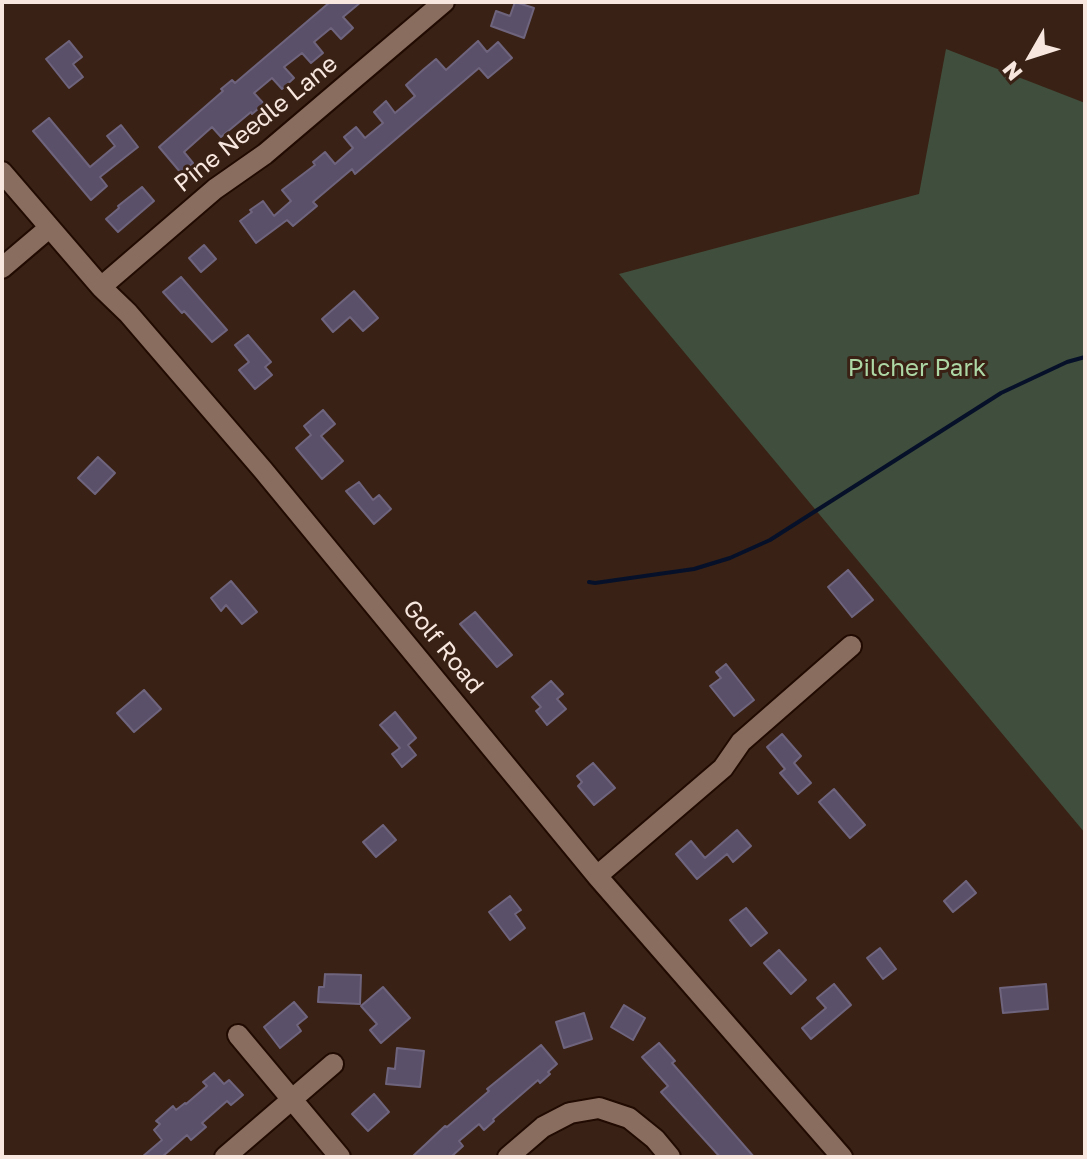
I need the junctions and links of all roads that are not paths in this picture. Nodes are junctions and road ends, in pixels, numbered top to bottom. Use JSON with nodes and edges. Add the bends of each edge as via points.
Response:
{"nodes":[{"id":1,"x":444,"y":2,"type":"edge"},
{"id":2,"x":2,"y":172,"type":"edge"},
{"id":3,"x":49,"y":228,"type":"junction"},
{"id":4,"x":2,"y":268,"type":"edge"},
{"id":5,"x":101,"y":287,"type":"junction"},
{"id":6,"x":851,"y":646,"type":"dead end"},
{"id":7,"x":597,"y":876,"type":"junction"},
{"id":8,"x":238,"y":1035,"type":"dead end"},
{"id":9,"x":333,"y":1064,"type":"dead end"},
{"id":10,"x":292,"y":1100,"type":"junction"},
{"id":11,"x":225,"y":1157,"type":"edge"},
{"id":12,"x":340,"y":1157,"type":"edge"},
{"id":13,"x":508,"y":1157,"type":"edge"},
{"id":14,"x":670,"y":1157,"type":"edge"},
{"id":15,"x":842,"y":1157,"type":"edge"}],
"edges":[{"from":1,"to":5,"type":"street","name":"Pine Needle Lane"},
{"from":2,"to":3,"type":"street","name":"Golf Road"},
{"from":3,"to":4,"type":"street"},
{"from":3,"to":5,"type":"street","name":"Golf Road"},
{"from":5,"to":7,"type":"street","name":"Golf Road","via":[[263,470]]},
{"from":6,"to":7,"type":"street","via":[[741,742],[723,768]]},
{"from":7,"to":15,"type":"street","name":"Golf Road"},
{"from":8,"to":10,"type":"street"},
{"from":9,"to":10,"type":"street"},
{"from":10,"to":11,"type":"street"},
{"from":10,"to":12,"type":"street"},
{"from":13,"to":14,"type":"street","via":[[543,1127],[570,1113],[599,1108],[629,1118]]}]}
